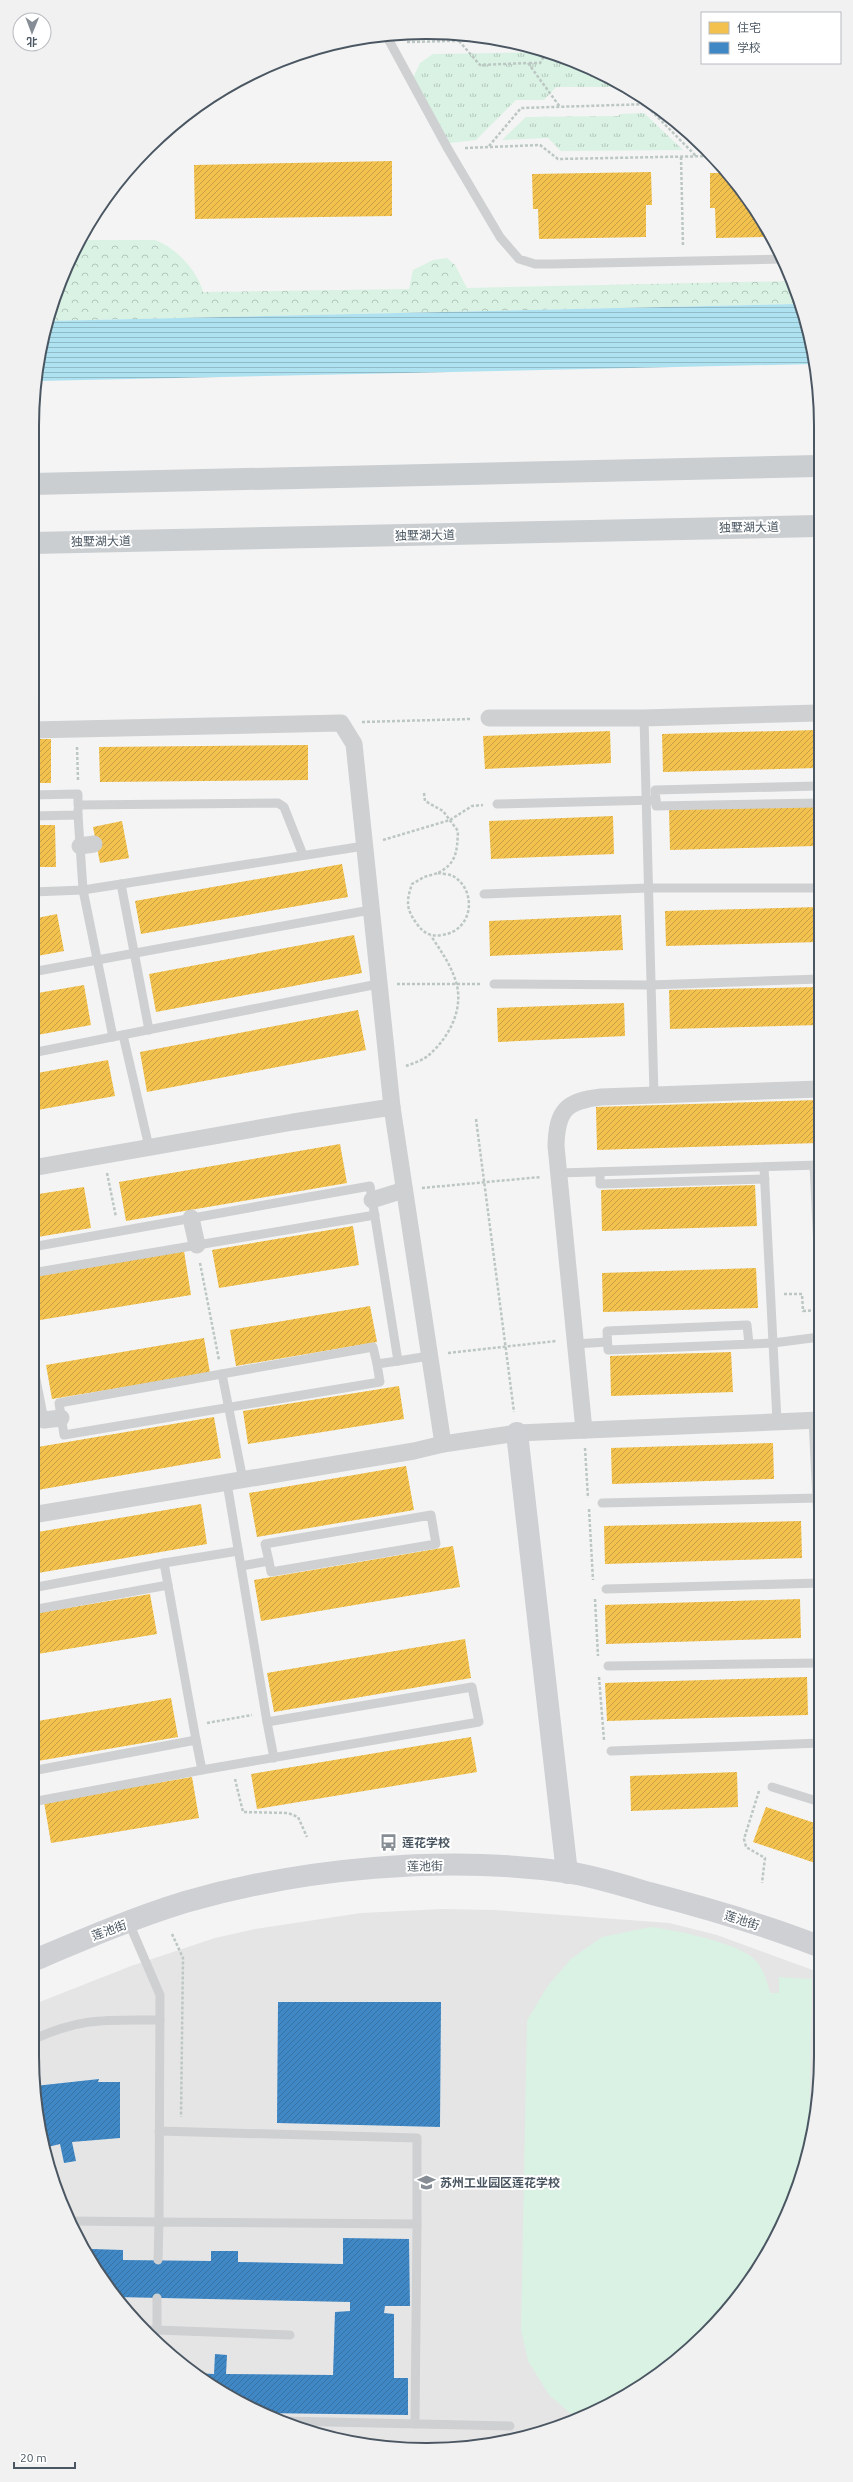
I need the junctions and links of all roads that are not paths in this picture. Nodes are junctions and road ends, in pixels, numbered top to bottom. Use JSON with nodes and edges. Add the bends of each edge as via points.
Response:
{"nodes":[{"id":1,"x":389,"y":41,"type":"edge"},
{"id":2,"x":776,"y":259,"type":"edge"},
{"id":3,"x":814,"y":466,"type":"edge"},
{"id":4,"x":39,"y":484,"type":"edge"},
{"id":5,"x":814,"y":526,"type":"edge"},
{"id":6,"x":39,"y":543,"type":"edge"},
{"id":7,"x":814,"y":713,"type":"edge"},
{"id":8,"x":489,"y":718,"type":"road end"},
{"id":9,"x":644,"y":718,"type":"junction"},
{"id":10,"x":39,"y":730,"type":"edge"},
{"id":11,"x":814,"y":786,"type":"edge"},
{"id":12,"x":39,"y":795,"type":"edge"},
{"id":13,"x":645,"y":800,"type":"junction"},
{"id":14,"x":656,"y":800,"type":"junction"},
{"id":15,"x":814,"y":803,"type":"edge"},
{"id":16,"x":497,"y":804,"type":"road end"},
{"id":17,"x":78,"y":805,"type":"junction"},
{"id":18,"x":78,"y":815,"type":"junction"},
{"id":19,"x":39,"y":816,"type":"edge"},
{"id":20,"x":364,"y":846,"type":"junction"},
{"id":21,"x":303,"y":855,"type":"junction"},
{"id":22,"x":121,"y":884,"type":"junction"},
{"id":23,"x":648,"y":888,"type":"junction"},
{"id":24,"x":814,"y":888,"type":"edge"},
{"id":25,"x":83,"y":890,"type":"junction"},
{"id":26,"x":39,"y":892,"type":"edge"},
{"id":27,"x":484,"y":894,"type":"dead end"},
{"id":28,"x":370,"y":910,"type":"junction"},
{"id":29,"x":134,"y":953,"type":"junction"},
{"id":30,"x":97,"y":960,"type":"junction"},
{"id":31,"x":39,"y":971,"type":"edge"},
{"id":32,"x":814,"y":979,"type":"edge"},
{"id":33,"x":378,"y":984,"type":"junction"},
{"id":34,"x":494,"y":984,"type":"road end"},
{"id":35,"x":650,"y":984,"type":"junction"},
{"id":36,"x":149,"y":1030,"type":"junction"},
{"id":37,"x":123,"y":1035,"type":"junction"},
{"id":38,"x":113,"y":1037,"type":"junction"},
{"id":39,"x":39,"y":1051,"type":"edge"},
{"id":40,"x":814,"y":1089,"type":"edge"},
{"id":41,"x":654,"y":1095,"type":"junction"},
{"id":42,"x":392,"y":1107,"type":"junction"},
{"id":43,"x":149,"y":1147,"type":"junction"},
{"id":44,"x":814,"y":1165,"type":"edge"},
{"id":45,"x":39,"y":1167,"type":"edge"},
{"id":46,"x":764,"y":1167,"type":"junction"},
{"id":47,"x":600,"y":1172,"type":"junction"},
{"id":48,"x":559,"y":1174,"type":"junction"},
{"id":49,"x":765,"y":1179,"type":"junction"},
{"id":50,"x":404,"y":1190,"type":"junction"},
{"id":51,"x":374,"y":1208,"type":"junction"},
{"id":52,"x":192,"y":1218,"type":"junction"},
{"id":53,"x":197,"y":1245,"type":"junction"},
{"id":54,"x":39,"y":1246,"type":"edge"},
{"id":55,"x":39,"y":1272,"type":"edge"},
{"id":56,"x":814,"y":1338,"type":"edge"},
{"id":57,"x":575,"y":1341,"type":"junction"},
{"id":58,"x":607,"y":1342,"type":"junction"},
{"id":59,"x":773,"y":1343,"type":"junction"},
{"id":60,"x":749,"y":1344,"type":"junction"},
{"id":61,"x":429,"y":1356,"type":"junction"},
{"id":62,"x":398,"y":1361,"type":"junction"},
{"id":63,"x":377,"y":1364,"type":"junction"},
{"id":64,"x":222,"y":1374,"type":"junction"},
{"id":65,"x":228,"y":1408,"type":"junction"},
{"id":66,"x":61,"y":1418,"type":"junction"},
{"id":67,"x":814,"y":1420,"type":"edge"},
{"id":68,"x":39,"y":1421,"type":"edge"},
{"id":69,"x":777,"y":1421,"type":"junction"},
{"id":70,"x":584,"y":1430,"type":"junction"},
{"id":71,"x":517,"y":1433,"type":"junction"},
{"id":72,"x":442,"y":1444,"type":"junction"},
{"id":73,"x":235,"y":1481,"type":"junction"},
{"id":74,"x":814,"y":1498,"type":"edge"},
{"id":75,"x":602,"y":1503,"type":"dead end"},
{"id":76,"x":39,"y":1514,"type":"edge"},
{"id":77,"x":238,"y":1551,"type":"junction"},
{"id":78,"x":269,"y":1561,"type":"junction"},
{"id":79,"x":164,"y":1563,"type":"junction"},
{"id":80,"x":241,"y":1566,"type":"junction"},
{"id":81,"x":814,"y":1583,"type":"edge"},
{"id":82,"x":168,"y":1585,"type":"junction"},
{"id":83,"x":39,"y":1587,"type":"edge"},
{"id":84,"x":606,"y":1589,"type":"dead end"},
{"id":85,"x":39,"y":1609,"type":"edge"},
{"id":86,"x":814,"y":1662,"type":"edge"},
{"id":87,"x":608,"y":1666,"type":"dead end"},
{"id":88,"x":267,"y":1717,"type":"junction"},
{"id":89,"x":196,"y":1740,"type":"junction"},
{"id":90,"x":814,"y":1743,"type":"edge"},
{"id":91,"x":611,"y":1751,"type":"dead end"},
{"id":92,"x":274,"y":1758,"type":"junction"},
{"id":93,"x":39,"y":1770,"type":"edge"},
{"id":94,"x":202,"y":1770,"type":"junction"},
{"id":95,"x":772,"y":1787,"type":"road end"},
{"id":96,"x":814,"y":1800,"type":"edge"},
{"id":97,"x":39,"y":1801,"type":"edge"},
{"id":98,"x":567,"y":1872,"type":"junction"},
{"id":99,"x":129,"y":1923,"type":"junction"},
{"id":100,"x":814,"y":1946,"type":"edge"},
{"id":101,"x":39,"y":1958,"type":"edge"},
{"id":102,"x":160,"y":2020,"type":"junction"},
{"id":103,"x":39,"y":2037,"type":"edge"},
{"id":104,"x":159,"y":2131,"type":"junction"},
{"id":105,"x":76,"y":2221,"type":"edge"},
{"id":106,"x":159,"y":2222,"type":"junction"},
{"id":107,"x":417,"y":2224,"type":"junction"},
{"id":108,"x":158,"y":2260,"type":"dead end"},
{"id":109,"x":157,"y":2298,"type":"dead end"},
{"id":110,"x":152,"y":2330,"type":"edge"},
{"id":111,"x":157,"y":2330,"type":"junction"},
{"id":112,"x":290,"y":2335,"type":"dead end"},
{"id":113,"x":300,"y":2421,"type":"edge"},
{"id":114,"x":415,"y":2424,"type":"junction"},
{"id":115,"x":510,"y":2426,"type":"dead end"}],
"edges":[{"from":1,"to":2,"type":"lane","via":[[500,237],[519,259],[535,264]]},
{"from":3,"to":4,"type":"main road"},
{"from":5,"to":6,"type":"main road","name":"独墅湖大道"},
{"from":7,"to":9,"type":"street"},
{"from":8,"to":9,"type":"street"},
{"from":9,"to":13,"type":"lane"},
{"from":10,"to":20,"type":"street","via":[[342,723],[354,744]]},
{"from":11,"to":14,"type":"lane","via":[[655,790]]},
{"from":12,"to":17,"type":"lane","via":[[78,794]]},
{"from":13,"to":14,"type":"lane"},
{"from":13,"to":16,"type":"lane"},
{"from":13,"to":23,"type":"lane"},
{"from":14,"to":15,"type":"lane","via":[[656,806]]},
{"from":17,"to":18,"type":"lane"},
{"from":17,"to":21,"type":"lane","via":[[278,803],[284,807]]},
{"from":18,"to":19,"type":"lane"},
{"from":18,"to":25,"type":"lane","via":[[87,845]]},
{"from":20,"to":21,"type":"lane"},
{"from":20,"to":28,"type":"street"},
{"from":21,"to":22,"type":"lane"},
{"from":22,"to":25,"type":"lane"},
{"from":22,"to":29,"type":"lane"},
{"from":23,"to":24,"type":"lane"},
{"from":23,"to":27,"type":"lane"},
{"from":23,"to":35,"type":"lane"},
{"from":25,"to":26,"type":"lane"},
{"from":25,"to":30,"type":"lane"},
{"from":28,"to":29,"type":"lane"},
{"from":28,"to":33,"type":"street"},
{"from":29,"to":30,"type":"lane"},
{"from":29,"to":36,"type":"lane"},
{"from":30,"to":31,"type":"lane"},
{"from":30,"to":38,"type":"lane"},
{"from":32,"to":35,"type":"lane"},
{"from":33,"to":36,"type":"lane"},
{"from":33,"to":42,"type":"street"},
{"from":34,"to":35,"type":"lane"},
{"from":35,"to":41,"type":"lane"},
{"from":36,"to":37,"type":"lane"},
{"from":37,"to":38,"type":"lane"},
{"from":37,"to":43,"type":"lane"},
{"from":38,"to":39,"type":"lane"},
{"from":40,"to":41,"type":"street"},
{"from":41,"to":48,"type":"street","via":[[581,1099],[568,1106],[558,1121],[556,1146]]},
{"from":42,"to":43,"type":"street"},
{"from":42,"to":50,"type":"street"},
{"from":43,"to":45,"type":"street"},
{"from":44,"to":46,"type":"lane"},
{"from":46,"to":47,"type":"lane"},
{"from":46,"to":49,"type":"lane"},
{"from":47,"to":48,"type":"lane"},
{"from":47,"to":49,"type":"lane","via":[[600,1184]]},
{"from":48,"to":57,"type":"street"},
{"from":49,"to":59,"type":"lane"},
{"from":50,"to":51,"type":"street"},
{"from":50,"to":61,"type":"street"},
{"from":51,"to":52,"type":"lane","via":[[370,1186]]},
{"from":51,"to":53,"type":"lane"},
{"from":51,"to":62,"type":"lane"},
{"from":52,"to":53,"type":"street"},
{"from":52,"to":54,"type":"lane"},
{"from":53,"to":55,"type":"lane"},
{"from":56,"to":59,"type":"lane"},
{"from":57,"to":58,"type":"lane"},
{"from":57,"to":70,"type":"street"},
{"from":58,"to":60,"type":"lane","via":[[608,1350]]},
{"from":58,"to":60,"type":"lane","via":[[607,1331],[748,1326]]},
{"from":59,"to":60,"type":"lane"},
{"from":59,"to":69,"type":"lane"},
{"from":61,"to":62,"type":"lane"},
{"from":61,"to":72,"type":"street"},
{"from":62,"to":63,"type":"lane"},
{"from":63,"to":64,"type":"lane","via":[[373,1347]]},
{"from":63,"to":65,"type":"lane","via":[[380,1382]]},
{"from":64,"to":65,"type":"lane"},
{"from":64,"to":66,"type":"lane","via":[[59,1403]]},
{"from":65,"to":66,"type":"lane","via":[[64,1435]]},
{"from":65,"to":73,"type":"lane"},
{"from":66,"to":68,"type":"street"},
{"from":67,"to":69,"type":"street"},
{"from":69,"to":70,"type":"street"},
{"from":70,"to":71,"type":"street"},
{"from":71,"to":72,"type":"street"},
{"from":71,"to":98,"type":"main road"},
{"from":72,"to":73,"type":"street"},
{"from":73,"to":76,"type":"street"},
{"from":73,"to":77,"type":"lane"},
{"from":74,"to":75,"type":"lane"},
{"from":77,"to":79,"type":"lane"},
{"from":77,"to":80,"type":"lane"},
{"from":78,"to":78,"type":"lane","via":[[271,1572],[436,1544],[431,1515],[265,1544]]},
{"from":78,"to":80,"type":"lane"},
{"from":79,"to":82,"type":"lane"},
{"from":79,"to":83,"type":"lane"},
{"from":80,"to":88,"type":"lane"},
{"from":81,"to":84,"type":"lane"},
{"from":82,"to":85,"type":"lane"},
{"from":82,"to":89,"type":"lane"},
{"from":86,"to":87,"type":"lane"},
{"from":88,"to":92,"type":"lane"},
{"from":88,"to":92,"type":"lane","via":[[472,1687],[479,1722]]},
{"from":89,"to":93,"type":"lane"},
{"from":89,"to":94,"type":"lane"},
{"from":90,"to":91,"type":"lane"},
{"from":92,"to":94,"type":"lane"},
{"from":94,"to":97,"type":"lane"},
{"from":95,"to":96,"type":"lane"},
{"from":98,"to":99,"type":"main road","name":"莲池街","via":[[437,1864],[333,1873],[185,1902]]},
{"from":98,"to":100,"type":"main road","name":"莲池街","via":[[696,1905]]},
{"from":99,"to":101,"type":"main road","name":"莲池街"},
{"from":99,"to":102,"type":"lane","via":[[160,1995]]},
{"from":102,"to":103,"type":"lane","via":[[78,2022]]},
{"from":102,"to":104,"type":"lane"},
{"from":104,"to":106,"type":"lane"},
{"from":104,"to":107,"type":"lane","via":[[417,2138]]},
{"from":105,"to":106,"type":"lane"},
{"from":106,"to":107,"type":"lane"},
{"from":106,"to":108,"type":"lane"},
{"from":107,"to":114,"type":"lane"},
{"from":109,"to":111,"type":"lane"},
{"from":110,"to":111,"type":"lane"},
{"from":111,"to":112,"type":"lane"},
{"from":113,"to":114,"type":"lane"},
{"from":114,"to":115,"type":"lane"}]}
